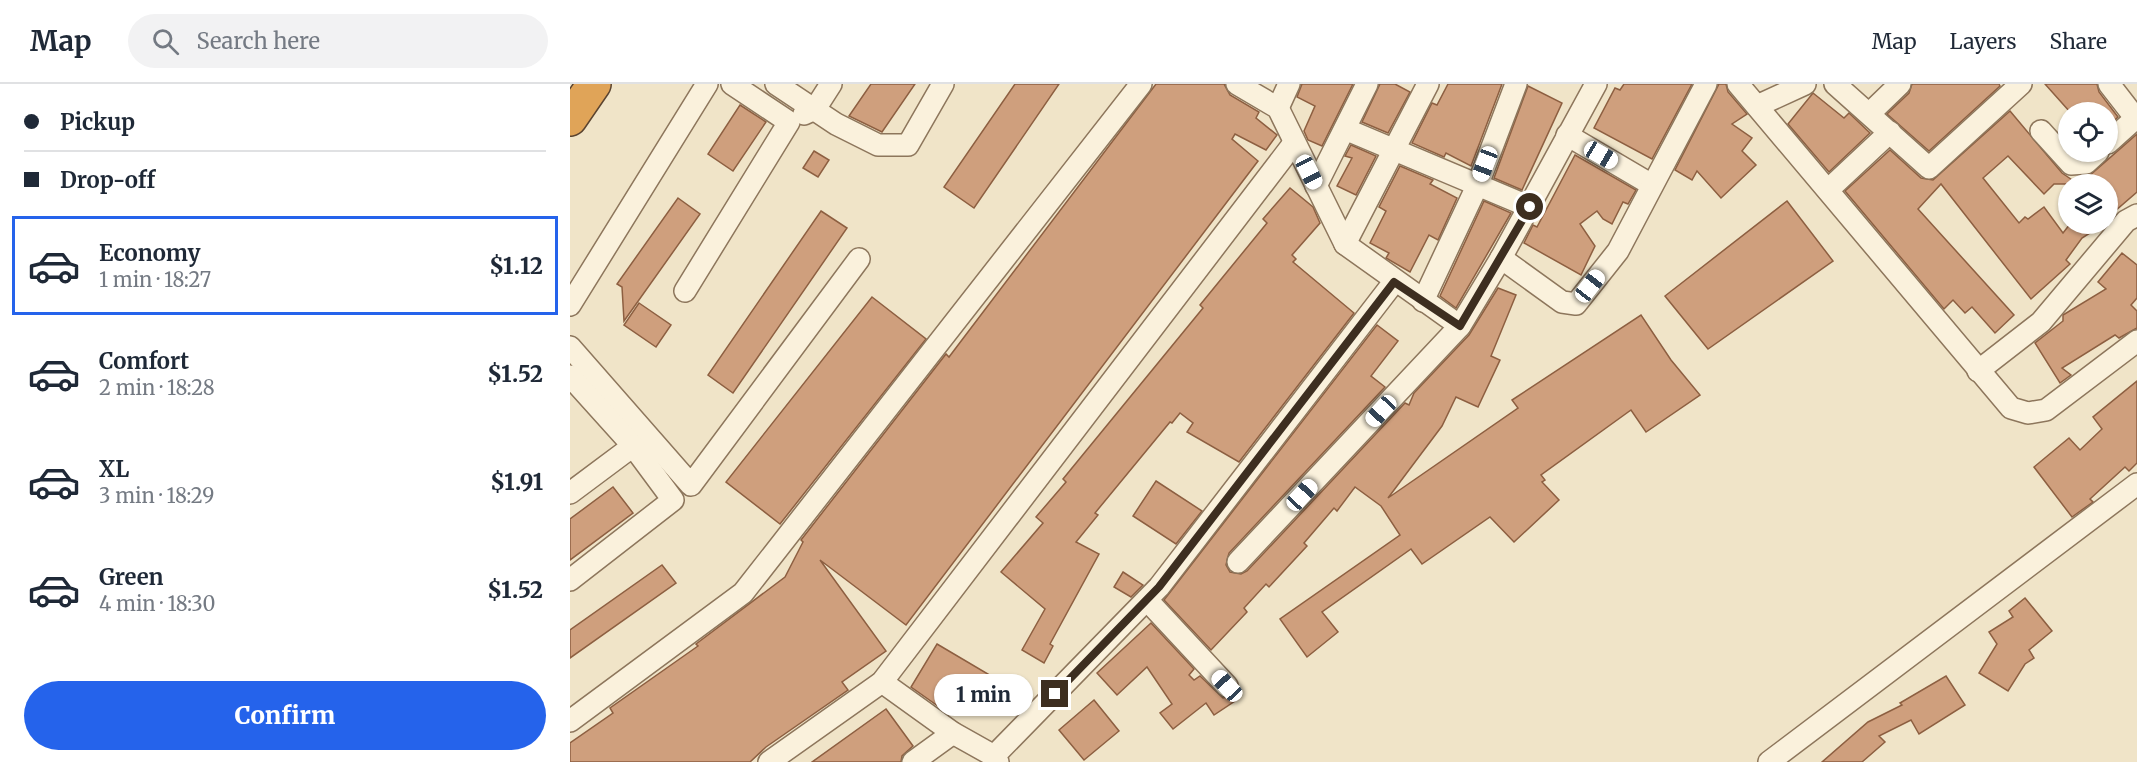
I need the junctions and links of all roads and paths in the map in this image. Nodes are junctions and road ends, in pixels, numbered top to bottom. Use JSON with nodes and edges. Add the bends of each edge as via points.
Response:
{"nodes":[{"id":1,"x":594,"y":84,"type":"edge"},
{"id":2,"x":707,"y":84,"type":"edge"},
{"id":3,"x":732,"y":84,"type":"edge"},
{"id":4,"x":776,"y":84,"type":"edge"},
{"id":5,"x":831,"y":84,"type":"edge"},
{"id":6,"x":944,"y":84,"type":"edge"},
{"id":7,"x":1141,"y":84,"type":"edge"},
{"id":8,"x":1237,"y":84,"type":"edge"},
{"id":9,"x":1289,"y":84,"type":"edge"},
{"id":10,"x":1367,"y":84,"type":"edge"},
{"id":11,"x":1428,"y":84,"type":"edge"},
{"id":12,"x":1516,"y":84,"type":"edge"},
{"id":13,"x":1596,"y":84,"type":"edge"},
{"id":14,"x":1706,"y":84,"type":"edge"},
{"id":15,"x":1738,"y":84,"type":"edge"},
{"id":16,"x":1805,"y":84,"type":"edge"},
{"id":17,"x":1835,"y":84,"type":"edge"},
{"id":18,"x":1900,"y":84,"type":"edge"},
{"id":19,"x":2020,"y":84,"type":"edge"},
{"id":20,"x":2109,"y":84,"type":"edge"},
{"id":21,"x":1756,"y":106,"type":"junction"},
{"id":22,"x":1278,"y":108,"type":"junction"},
{"id":23,"x":815,"y":109,"type":"junction"},
{"id":24,"x":1870,"y":113,"type":"junction"},
{"id":25,"x":2136,"y":118,"type":"edge"},
{"id":26,"x":570,"y":119,"type":"edge"},
{"id":27,"x":789,"y":122,"type":"junction"},
{"id":28,"x":1345,"y":129,"type":"junction"},
{"id":29,"x":2041,"y":131,"type":"dead end"},
{"id":30,"x":1890,"y":132,"type":"junction"},
{"id":31,"x":2118,"y":134,"type":"edge"},
{"id":32,"x":1567,"y":135,"type":"junction"},
{"id":33,"x":1294,"y":143,"type":"junction"},
{"id":34,"x":2058,"y":150,"type":"edge"},
{"id":35,"x":1393,"y":151,"type":"junction"},
{"id":36,"x":2069,"y":162,"type":"edge"},
{"id":37,"x":2085,"y":162,"type":"edge"},
{"id":38,"x":1478,"y":184,"type":"junction"},
{"id":39,"x":1652,"y":185,"type":"junction"},
{"id":40,"x":1316,"y":186,"type":"junction"},
{"id":41,"x":1828,"y":190,"type":"junction"},
{"id":42,"x":1530,"y":207,"type":"junction"},
{"id":43,"x":2137,"y":215,"type":"edge"},
{"id":44,"x":1345,"y":244,"type":"junction"},
{"id":45,"x":1501,"y":258,"type":"junction"},
{"id":46,"x":859,"y":260,"type":"dead end"},
{"id":47,"x":1394,"y":282,"type":"junction"},
{"id":48,"x":685,"y":291,"type":"dead end"},
{"id":49,"x":1423,"y":301,"type":"junction"},
{"id":50,"x":570,"y":305,"type":"edge"},
{"id":51,"x":1460,"y":326,"type":"junction"},
{"id":52,"x":2137,"y":341,"type":"edge"},
{"id":53,"x":570,"y":347,"type":"edge"},
{"id":54,"x":1978,"y":371,"type":"junction"},
{"id":55,"x":570,"y":376,"type":"edge"},
{"id":56,"x":633,"y":446,"type":"junction"},
{"id":57,"x":2137,"y":484,"type":"edge"},
{"id":58,"x":570,"y":493,"type":"edge"},
{"id":59,"x":1238,"y":562,"type":"dead end"},
{"id":60,"x":570,"y":580,"type":"edge"},
{"id":61,"x":1147,"y":600,"type":"junction"},
{"id":62,"x":882,"y":682,"type":"junction"},
{"id":63,"x":1227,"y":686,"type":"dead end"},
{"id":64,"x":570,"y":721,"type":"edge"},
{"id":65,"x":953,"y":733,"type":"junction"},
{"id":66,"x":996,"y":759,"type":"edge"},
{"id":67,"x":769,"y":762,"type":"edge"},
{"id":68,"x":913,"y":762,"type":"edge"},
{"id":69,"x":1768,"y":762,"type":"edge"}],
"edges":[{"from":1,"to":26,"type":"highway"},
{"from":2,"to":50,"type":"street"},
{"from":3,"to":27,"type":"street"},
{"from":4,"to":23,"type":"street"},
{"from":5,"to":23,"type":"street"},
{"from":6,"to":23,"type":"street","via":[[908,145],[878,145]]},
{"from":7,"to":64,"type":"street","via":[[743,593]]},
{"from":8,"to":22,"type":"street"},
{"from":9,"to":22,"type":"street"},
{"from":10,"to":28,"type":"street"},
{"from":11,"to":35,"type":"street"},
{"from":12,"to":38,"type":"street"},
{"from":13,"to":32,"type":"street"},
{"from":14,"to":39,"type":"street"},
{"from":15,"to":21,"type":"street"},
{"from":16,"to":21,"type":"street"},
{"from":17,"to":24,"type":"street"},
{"from":18,"to":24,"type":"street"},
{"from":19,"to":30,"type":"street","via":[[1929,168]]},
{"from":20,"to":25,"type":"street"},
{"from":21,"to":41,"type":"street"},
{"from":22,"to":33,"type":"street"},
{"from":23,"to":27,"type":"street"},
{"from":24,"to":30,"type":"street"},
{"from":25,"to":31,"type":"street"},
{"from":27,"to":48,"type":"street"},
{"from":28,"to":35,"type":"street"},
{"from":28,"to":40,"type":"street"},
{"from":29,"to":34,"type":"street"},
{"from":30,"to":41,"type":"street"},
{"from":32,"to":39,"type":"street"},
{"from":32,"to":42,"type":"street"},
{"from":33,"to":40,"type":"street"},
{"from":33,"to":62,"type":"street"},
{"from":35,"to":38,"type":"street"},
{"from":35,"to":44,"type":"street"},
{"from":36,"to":37,"type":"street","via":[[2081,165]]},
{"from":38,"to":42,"type":"street"},
{"from":38,"to":49,"type":"street"},
{"from":39,"to":45,"type":"street","via":[[1617,251],[1576,304],[1562,302]]},
{"from":40,"to":44,"type":"street"},
{"from":41,"to":54,"type":"street"},
{"from":42,"to":45,"type":"street"},
{"from":43,"to":54,"type":"street","via":[[2126,221],[2041,322]]},
{"from":44,"to":47,"type":"street"},
{"from":45,"to":51,"type":"street"},
{"from":46,"to":53,"type":"street","via":[[691,485]]},
{"from":47,"to":49,"type":"street"},
{"from":47,"to":61,"type":"street"},
{"from":49,"to":51,"type":"street"},
{"from":51,"to":59,"type":"street"},
{"from":52,"to":54,"type":"street","via":[[2054,405],[2037,413],[2010,408]]},
{"from":55,"to":56,"type":"street"},
{"from":56,"to":58,"type":"street"},
{"from":56,"to":60,"type":"street","via":[[673,500]]},
{"from":57,"to":69,"type":"street"},
{"from":61,"to":63,"type":"street"},
{"from":61,"to":66,"type":"street"},
{"from":62,"to":65,"type":"street"},
{"from":62,"to":67,"type":"street"},
{"from":65,"to":66,"type":"street"},
{"from":65,"to":68,"type":"street"}]}
